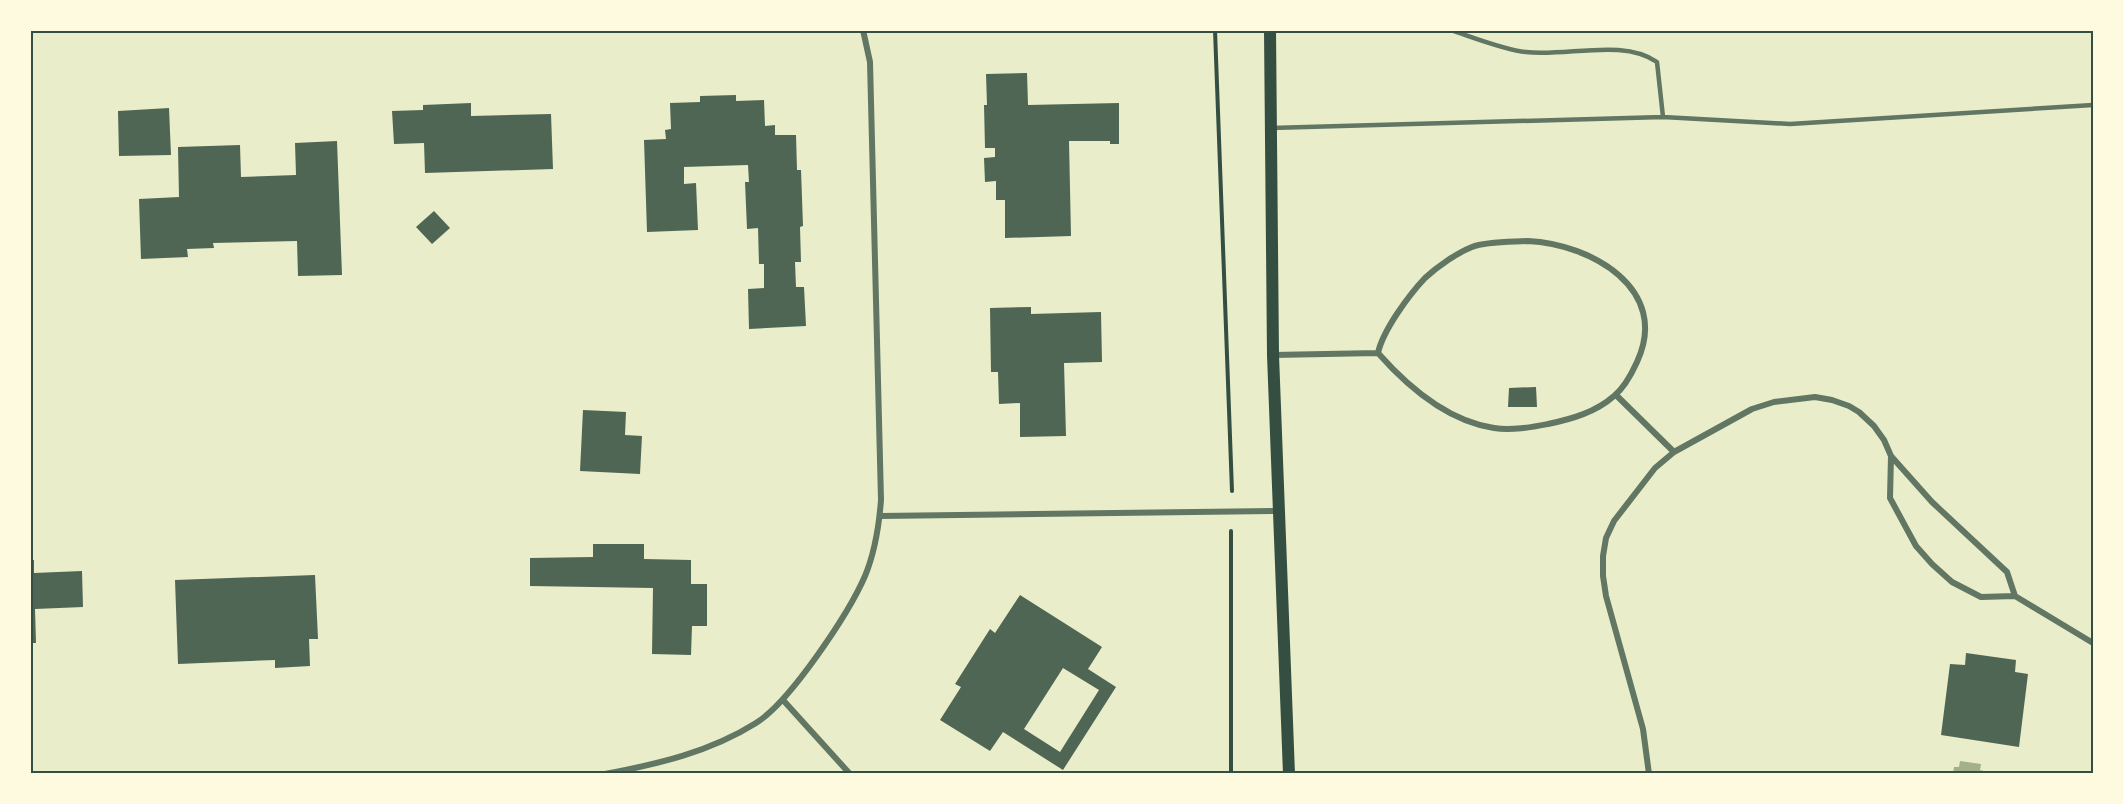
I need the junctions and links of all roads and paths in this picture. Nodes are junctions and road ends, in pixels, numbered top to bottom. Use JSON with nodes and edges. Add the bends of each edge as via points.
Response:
{"nodes":[{"id":1,"x":864,"y":30,"type":"edge"},
{"id":2,"x":1215,"y":30,"type":"edge"},
{"id":3,"x":1270,"y":30,"type":"edge"},
{"id":4,"x":1451,"y":30,"type":"edge"},
{"id":5,"x":2093,"y":105,"type":"edge"},
{"id":6,"x":1663,"y":117,"type":"junction"},
{"id":7,"x":1271,"y":128,"type":"junction"},
{"id":8,"x":1378,"y":353,"type":"junction"},
{"id":9,"x":1273,"y":355,"type":"junction"},
{"id":10,"x":1616,"y":395,"type":"junction"},
{"id":11,"x":1674,"y":452,"type":"junction"},
{"id":12,"x":1891,"y":456,"type":"junction"},
{"id":13,"x":1232,"y":484,"type":"dead end"},
{"id":14,"x":1278,"y":511,"type":"junction"},
{"id":15,"x":880,"y":516,"type":"junction"},
{"id":16,"x":1231,"y":539,"type":"dead end"},
{"id":17,"x":2015,"y":596,"type":"junction"},
{"id":18,"x":2093,"y":643,"type":"edge"},
{"id":19,"x":783,"y":700,"type":"junction"},
{"id":20,"x":605,"y":774,"type":"edge"},
{"id":21,"x":850,"y":774,"type":"edge"},
{"id":22,"x":1231,"y":774,"type":"edge"},
{"id":23,"x":1289,"y":774,"type":"edge"},
{"id":24,"x":1649,"y":774,"type":"edge"}],
"edges":[{"from":1,"to":15,"type":"street","via":[[870,62]]},
{"from":2,"to":13,"type":"path"},
{"from":3,"to":7,"type":"main road"},
{"from":4,"to":6,"type":"lane","via":[[1526,52],[1624,51],[1650,57],[1657,62]]},
{"from":5,"to":6,"type":"lane","via":[[1790,124]]},
{"from":6,"to":7,"type":"lane"},
{"from":7,"to":9,"type":"main road"},
{"from":8,"to":9,"type":"street"},
{"from":8,"to":10,"type":"street","via":[[1416,392],[1472,423],[1496,429],[1566,420],[1595,410]]},
{"from":8,"to":10,"type":"street","via":[[1401,309],[1426,278],[1449,260],[1474,246],[1528,240],[1547,242],[1607,266],[1636,294],[1646,335],[1633,371]]},
{"from":9,"to":14,"type":"main road"},
{"from":10,"to":11,"type":"street"},
{"from":11,"to":12,"type":"street","via":[[1752,408],[1815,397],[1832,399],[1859,412],[1874,426]]},
{"from":11,"to":24,"type":"street","via":[[1655,468],[1614,521],[1603,556],[1606,596],[1642,729]]},
{"from":12,"to":17,"type":"street","via":[[1932,502],[2007,572]]},
{"from":12,"to":17,"type":"street","via":[[1890,498],[1916,546],[1952,582],[1981,597]]},
{"from":14,"to":15,"type":"street"},
{"from":14,"to":23,"type":"main road"},
{"from":15,"to":19,"type":"street","via":[[865,576]]},
{"from":16,"to":22,"type":"path"},
{"from":17,"to":18,"type":"street"},
{"from":19,"to":20,"type":"street","via":[[758,722],[726,739],[655,765]]},
{"from":19,"to":21,"type":"street"}]}
